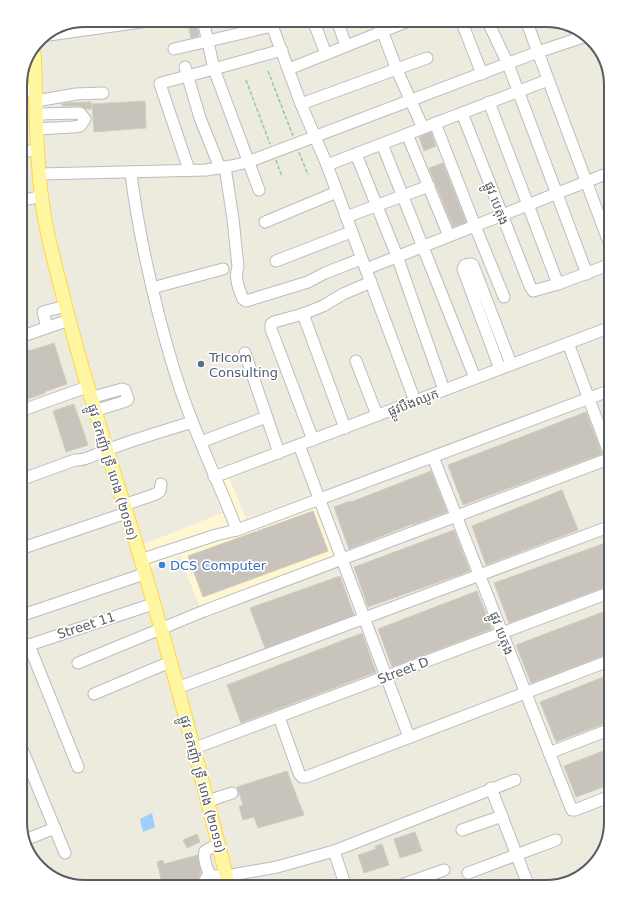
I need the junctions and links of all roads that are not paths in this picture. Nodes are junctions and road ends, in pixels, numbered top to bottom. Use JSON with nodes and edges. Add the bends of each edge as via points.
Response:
{"nodes":[{"id":1,"x":106,"y":27,"type":"edge"},
{"id":2,"x":204,"y":27,"type":"edge"},
{"id":3,"x":257,"y":27,"type":"edge"},
{"id":4,"x":273,"y":27,"type":"edge"},
{"id":5,"x":316,"y":27,"type":"edge"},
{"id":6,"x":339,"y":27,"type":"edge"},
{"id":7,"x":381,"y":27,"type":"edge"},
{"id":8,"x":393,"y":27,"type":"edge"},
{"id":9,"x":464,"y":27,"type":"edge"},
{"id":10,"x":490,"y":27,"type":"edge"},
{"id":11,"x":529,"y":27,"type":"edge"},
{"id":12,"x":383,"y":31,"type":"junction"},
{"id":13,"x":59,"y":34,"type":"edge"},
{"id":14,"x":576,"y":36,"type":"edge"},
{"id":15,"x":207,"y":41,"type":"junction"},
{"id":16,"x":346,"y":46,"type":"junction"},
{"id":17,"x":174,"y":49,"type":"dead end"},
{"id":18,"x":282,"y":50,"type":"junction"},
{"id":19,"x":538,"y":52,"type":"junction"},
{"id":20,"x":326,"y":54,"type":"junction"},
{"id":21,"x":34,"y":58,"type":"edge"},
{"id":22,"x":427,"y":58,"type":"dead end"},
{"id":23,"x":508,"y":64,"type":"junction"},
{"id":24,"x":214,"y":69,"type":"junction"},
{"id":25,"x":289,"y":69,"type":"junction"},
{"id":26,"x":397,"y":70,"type":"junction"},
{"id":27,"x":186,"y":71,"type":"junction"},
{"id":28,"x":482,"y":74,"type":"junction"},
{"id":29,"x":548,"y":80,"type":"junction"},
{"id":30,"x":518,"y":91,"type":"junction"},
{"id":31,"x":103,"y":93,"type":"dead end"},
{"id":32,"x":27,"y":96,"type":"edge"},
{"id":33,"x":410,"y":100,"type":"junction"},
{"id":34,"x":36,"y":102,"type":"junction"},
{"id":35,"x":489,"y":102,"type":"junction"},
{"id":36,"x":301,"y":104,"type":"junction"},
{"id":37,"x":462,"y":113,"type":"junction"},
{"id":38,"x":435,"y":123,"type":"junction"},
{"id":39,"x":423,"y":128,"type":"junction"},
{"id":40,"x":38,"y":129,"type":"junction"},
{"id":41,"x":408,"y":134,"type":"junction"},
{"id":42,"x":316,"y":137,"type":"junction"},
{"id":43,"x":382,"y":144,"type":"junction"},
{"id":44,"x":38,"y":149,"type":"junction"},
{"id":45,"x":27,"y":151,"type":"edge"},
{"id":46,"x":356,"y":154,"type":"junction"},
{"id":47,"x":248,"y":162,"type":"junction"},
{"id":48,"x":327,"y":165,"type":"junction"},
{"id":49,"x":222,"y":167,"type":"junction"},
{"id":50,"x":189,"y":170,"type":"junction"},
{"id":51,"x":131,"y":172,"type":"junction"},
{"id":52,"x":40,"y":174,"type":"junction"},
{"id":53,"x":604,"y":175,"type":"edge"},
{"id":54,"x":586,"y":182,"type":"junction"},
{"id":55,"x":429,"y":186,"type":"junction"},
{"id":56,"x":259,"y":190,"type":"dead end"},
{"id":57,"x":337,"y":192,"type":"junction"},
{"id":58,"x":557,"y":193,"type":"junction"},
{"id":59,"x":42,"y":196,"type":"junction"},
{"id":60,"x":403,"y":196,"type":"junction"},
{"id":61,"x":27,"y":199,"type":"edge"},
{"id":62,"x":529,"y":204,"type":"junction"},
{"id":63,"x":376,"y":206,"type":"junction"},
{"id":64,"x":502,"y":215,"type":"junction"},
{"id":65,"x":346,"y":217,"type":"junction"},
{"id":66,"x":265,"y":222,"type":"dead end"},
{"id":67,"x":474,"y":226,"type":"junction"},
{"id":68,"x":604,"y":230,"type":"edge"},
{"id":69,"x":351,"y":232,"type":"junction"},
{"id":70,"x":449,"y":236,"type":"junction"},
{"id":71,"x":423,"y":246,"type":"junction"},
{"id":72,"x":397,"y":256,"type":"junction"},
{"id":73,"x":276,"y":261,"type":"dead end"},
{"id":74,"x":363,"y":264,"type":"junction"},
{"id":75,"x":604,"y":267,"type":"edge"},
{"id":76,"x":223,"y":269,"type":"dead end"},
{"id":77,"x":587,"y":274,"type":"junction"},
{"id":78,"x":371,"y":282,"type":"junction"},
{"id":79,"x":558,"y":284,"type":"junction"},
{"id":80,"x":152,"y":288,"type":"junction"},
{"id":81,"x":504,"y":297,"type":"dead end"},
{"id":82,"x":65,"y":306,"type":"junction"},
{"id":83,"x":303,"y":314,"type":"junction"},
{"id":84,"x":69,"y":320,"type":"junction"},
{"id":85,"x":47,"y":328,"type":"junction"},
{"id":86,"x":604,"y":330,"type":"edge"},
{"id":87,"x":27,"y":335,"type":"edge"},
{"id":88,"x":568,"y":343,"type":"junction"},
{"id":89,"x":245,"y":353,"type":"dead end"},
{"id":90,"x":356,"y":361,"type":"dead end"},
{"id":91,"x":512,"y":364,"type":"junction"},
{"id":92,"x":500,"y":369,"type":"junction"},
{"id":93,"x":475,"y":378,"type":"junction"},
{"id":94,"x":444,"y":390,"type":"junction"},
{"id":95,"x":89,"y":392,"type":"junction"},
{"id":96,"x":604,"y":393,"type":"edge"},
{"id":97,"x":104,"y":394,"type":"junction"},
{"id":98,"x":589,"y":398,"type":"junction"},
{"id":99,"x":415,"y":401,"type":"junction"},
{"id":100,"x":107,"y":407,"type":"junction"},
{"id":101,"x":27,"y":409,"type":"edge"},
{"id":102,"x":94,"y":411,"type":"junction"},
{"id":103,"x":377,"y":415,"type":"junction"},
{"id":104,"x":266,"y":417,"type":"junction"},
{"id":105,"x":192,"y":422,"type":"junction"},
{"id":106,"x":345,"y":428,"type":"junction"},
{"id":107,"x":604,"y":439,"type":"edge"},
{"id":108,"x":313,"y":440,"type":"junction"},
{"id":109,"x":200,"y":442,"type":"junction"},
{"id":110,"x":299,"y":445,"type":"junction"},
{"id":111,"x":106,"y":450,"type":"junction"},
{"id":112,"x":279,"y":452,"type":"junction"},
{"id":113,"x":433,"y":457,"type":"junction"},
{"id":114,"x":604,"y":461,"type":"edge"},
{"id":115,"x":27,"y":477,"type":"edge"},
{"id":116,"x":214,"y":477,"type":"junction"},
{"id":117,"x":161,"y":484,"type":"dead end"},
{"id":118,"x":320,"y":499,"type":"junction"},
{"id":119,"x":125,"y":509,"type":"junction"},
{"id":120,"x":456,"y":516,"type":"junction"},
{"id":121,"x":604,"y":529,"type":"edge"},
{"id":122,"x":237,"y":530,"type":"junction"},
{"id":123,"x":27,"y":547,"type":"edge"},
{"id":124,"x":342,"y":559,"type":"junction"},
{"id":125,"x":140,"y":560,"type":"junction"},
{"id":126,"x":144,"y":574,"type":"junction"},
{"id":127,"x":479,"y":575,"type":"junction"},
{"id":128,"x":604,"y":595,"type":"edge"},
{"id":129,"x":153,"y":604,"type":"junction"},
{"id":130,"x":27,"y":614,"type":"edge"},
{"id":131,"x":364,"y":618,"type":"junction"},
{"id":132,"x":160,"y":629,"type":"junction"},
{"id":133,"x":502,"y":633,"type":"junction"},
{"id":134,"x":27,"y":645,"type":"edge"},
{"id":135,"x":27,"y":653,"type":"edge"},
{"id":136,"x":170,"y":662,"type":"junction"},
{"id":137,"x":78,"y":663,"type":"dead end"},
{"id":138,"x":604,"y":663,"type":"edge"},
{"id":139,"x":386,"y":677,"type":"junction"},
{"id":140,"x":178,"y":688,"type":"junction"},
{"id":141,"x":525,"y":693,"type":"junction"},
{"id":142,"x":94,"y":694,"type":"dead end"},
{"id":143,"x":279,"y":717,"type":"junction"},
{"id":144,"x":604,"y":732,"type":"edge"},
{"id":145,"x":409,"y":737,"type":"junction"},
{"id":146,"x":195,"y":748,"type":"junction"},
{"id":147,"x":549,"y":753,"type":"junction"},
{"id":148,"x":27,"y":761,"type":"edge"},
{"id":149,"x":78,"y":767,"type":"dead end"},
{"id":150,"x":515,"y":780,"type":"dead end"},
{"id":151,"x":491,"y":788,"type":"junction"},
{"id":152,"x":232,"y":793,"type":"dead end"},
{"id":153,"x":604,"y":799,"type":"edge"},
{"id":154,"x":208,"y":801,"type":"junction"},
{"id":155,"x":502,"y":816,"type":"junction"},
{"id":156,"x":54,"y":828,"type":"junction"},
{"id":157,"x":462,"y":830,"type":"dead end"},
{"id":158,"x":29,"y":838,"type":"edge"},
{"id":159,"x":556,"y":840,"type":"dead end"},
{"id":160,"x":218,"y":844,"type":"junction"},
{"id":161,"x":334,"y":851,"type":"junction"},
{"id":162,"x":65,"y":853,"type":"dead end"},
{"id":163,"x":516,"y":855,"type":"junction"},
{"id":164,"x":444,"y":870,"type":"dead end"},
{"id":165,"x":468,"y":873,"type":"dead end"},
{"id":166,"x":209,"y":874,"type":"junction"},
{"id":167,"x":205,"y":880,"type":"edge"},
{"id":168,"x":225,"y":880,"type":"edge"},
{"id":169,"x":228,"y":880,"type":"edge"},
{"id":170,"x":232,"y":880,"type":"edge"},
{"id":171,"x":344,"y":880,"type":"edge"},
{"id":172,"x":416,"y":880,"type":"edge"},
{"id":173,"x":526,"y":880,"type":"edge"}],
"edges":[{"from":1,"to":13,"type":"street"},
{"from":2,"to":15,"type":"street"},
{"from":3,"to":15,"type":"street"},
{"from":4,"to":18,"type":"street"},
{"from":5,"to":20,"type":"street"},
{"from":6,"to":16,"type":"street"},
{"from":7,"to":12,"type":"street"},
{"from":8,"to":12,"type":"street"},
{"from":9,"to":28,"type":"street"},
{"from":10,"to":23,"type":"street"},
{"from":11,"to":19,"type":"street"},
{"from":12,"to":16,"type":"street"},
{"from":12,"to":26,"type":"street"},
{"from":14,"to":19,"type":"street"},
{"from":15,"to":17,"type":"street"},
{"from":15,"to":24,"type":"street"},
{"from":16,"to":20,"type":"street"},
{"from":18,"to":24,"type":"street"},
{"from":18,"to":25,"type":"street"},
{"from":19,"to":23,"type":"street"},
{"from":19,"to":29,"type":"street"},
{"from":20,"to":25,"type":"street"},
{"from":21,"to":34,"type":"main road","name":"ផ្លូវ ឧកញ៉ា ទ្រី ហេង (២០១១)"},
{"from":22,"to":26,"type":"street"},
{"from":23,"to":28,"type":"street"},
{"from":23,"to":30,"type":"street"},
{"from":24,"to":27,"type":"street"},
{"from":24,"to":47,"type":"street"},
{"from":25,"to":36,"type":"street"},
{"from":26,"to":33,"type":"street"},
{"from":26,"to":36,"type":"street"},
{"from":27,"to":49,"type":"street","via":[[200,118]]},
{"from":27,"to":50,"type":"street","via":[[160,84]]},
{"from":28,"to":33,"type":"street"},
{"from":29,"to":30,"type":"street"},
{"from":29,"to":54,"type":"street"},
{"from":30,"to":35,"type":"street"},
{"from":30,"to":58,"type":"street"},
{"from":31,"to":34,"type":"street","via":[[76,94]]},
{"from":32,"to":34,"type":"street"},
{"from":33,"to":39,"type":"street"},
{"from":33,"to":42,"type":"street"},
{"from":34,"to":40,"type":"main road","name":"ផ្លូវ ឧកញ៉ា ទ្រី ហេង (២០១១)"},
{"from":34,"to":40,"type":"street","via":[[80,113],[85,120],[80,126],[72,128]]},
{"from":35,"to":37,"type":"street"},
{"from":35,"to":62,"type":"street"},
{"from":36,"to":42,"type":"street"},
{"from":37,"to":38,"type":"street"},
{"from":37,"to":64,"type":"street","name":"ផ្លូវ បេតុង"},
{"from":38,"to":39,"type":"street"},
{"from":38,"to":67,"type":"street"},
{"from":39,"to":41,"type":"street"},
{"from":40,"to":44,"type":"main road","name":"ផ្លូវ ឧកញ៉ា ទ្រី ហេង (២០១១)"},
{"from":41,"to":43,"type":"street"},
{"from":41,"to":55,"type":"street"},
{"from":42,"to":47,"type":"street"},
{"from":42,"to":48,"type":"street"},
{"from":43,"to":46,"type":"street"},
{"from":43,"to":60,"type":"street"},
{"from":44,"to":45,"type":"street"},
{"from":44,"to":52,"type":"main road","name":"ផ្លូវ ឧកញ៉ា ទ្រី ហេង (២០១១)"},
{"from":46,"to":48,"type":"street"},
{"from":46,"to":63,"type":"street"},
{"from":47,"to":49,"type":"street"},
{"from":47,"to":56,"type":"street"},
{"from":48,"to":57,"type":"street"},
{"from":49,"to":50,"type":"street"},
{"from":49,"to":74,"type":"street","via":[[233,219],[237,281],[243,299],[246,301]]},
{"from":50,"to":51,"type":"street"},
{"from":51,"to":52,"type":"street"},
{"from":51,"to":80,"type":"street"},
{"from":52,"to":59,"type":"main road","name":"ផ្លូវ ឧកញ៉ា ទ្រី ហេង (២០១១)"},
{"from":53,"to":54,"type":"street"},
{"from":54,"to":58,"type":"street"},
{"from":54,"to":68,"type":"street"},
{"from":55,"to":60,"type":"street"},
{"from":55,"to":70,"type":"street"},
{"from":57,"to":65,"type":"street"},
{"from":57,"to":66,"type":"street"},
{"from":58,"to":62,"type":"street"},
{"from":58,"to":77,"type":"street"},
{"from":59,"to":61,"type":"street"},
{"from":59,"to":82,"type":"main road","name":"ផ្លូវ ឧកញ៉ា ទ្រី ហេង (២០១១)"},
{"from":60,"to":63,"type":"street"},
{"from":60,"to":71,"type":"street"},
{"from":62,"to":64,"type":"street"},
{"from":62,"to":79,"type":"street"},
{"from":63,"to":65,"type":"street"},
{"from":63,"to":72,"type":"street"},
{"from":64,"to":67,"type":"street"},
{"from":64,"to":79,"type":"street","name":"ផ្លូវ បេតុង","via":[[533,292]]},
{"from":65,"to":69,"type":"street"},
{"from":67,"to":70,"type":"street"},
{"from":67,"to":81,"type":"street"},
{"from":69,"to":73,"type":"street"},
{"from":69,"to":74,"type":"street"},
{"from":70,"to":71,"type":"street"},
{"from":71,"to":72,"type":"street"},
{"from":71,"to":93,"type":"street"},
{"from":72,"to":74,"type":"street"},
{"from":72,"to":94,"type":"street"},
{"from":74,"to":78,"type":"street"},
{"from":75,"to":77,"type":"street"},
{"from":76,"to":80,"type":"street"},
{"from":77,"to":79,"type":"street"},
{"from":78,"to":83,"type":"street","via":[[343,294],[329,304]]},
{"from":78,"to":99,"type":"street"},
{"from":80,"to":105,"type":"street","via":[[166,342]]},
{"from":82,"to":84,"type":"main road","name":"ផ្លូវ ឧកញ៉ា ទ្រី ហេង (២០១១)"},
{"from":82,"to":85,"type":"street","via":[[43,312]]},
{"from":83,"to":106,"type":"street"},
{"from":83,"to":108,"type":"street","via":[[274,322],[271,329]]},
{"from":84,"to":85,"type":"street"},
{"from":84,"to":95,"type":"main road","name":"ផ្លូវ ឧកញ៉ា ទ្រី ហេង (២០១១)"},
{"from":85,"to":87,"type":"street"},
{"from":86,"to":88,"type":"street","name":"ផ្លូវបឹងឈូក"},
{"from":88,"to":91,"type":"street","name":"ផ្លូវបឹងឈូក"},
{"from":88,"to":98,"type":"street"},
{"from":89,"to":104,"type":"street"},
{"from":90,"to":103,"type":"street"},
{"from":91,"to":92,"type":"street","name":"ផ្លូវបឹងឈូក"},
{"from":91,"to":92,"type":"street","via":[[473,265],[465,265],[463,269]]},
{"from":92,"to":93,"type":"street","name":"ផ្លូវបឹងឈូក"},
{"from":93,"to":94,"type":"street","name":"ផ្លូវបឹងឈូក"},
{"from":94,"to":99,"type":"street","name":"ផ្លូវបឹងឈូក"},
{"from":95,"to":97,"type":"street"},
{"from":95,"to":101,"type":"street"},
{"from":95,"to":102,"type":"main road","name":"ផ្លូវ ឧកញ៉ា ទ្រី ហេង (២០១១)"},
{"from":96,"to":98,"type":"street"},
{"from":97,"to":100,"type":"street"},
{"from":97,"to":100,"type":"street","via":[[125,390],[127,400]]},
{"from":98,"to":107,"type":"street"},
{"from":98,"to":113,"type":"street"},
{"from":99,"to":103,"type":"street","name":"ផ្លូវបឹងឈូក"},
{"from":100,"to":102,"type":"street"},
{"from":102,"to":111,"type":"main road","name":"ផ្លូវ ឧកញ៉ា ទ្រី ហេង (២០១១)"},
{"from":103,"to":106,"type":"street","name":"ផ្លូវបឹងឈូក"},
{"from":104,"to":109,"type":"street"},
{"from":104,"to":112,"type":"street"},
{"from":105,"to":109,"type":"street"},
{"from":105,"to":111,"type":"street"},
{"from":106,"to":108,"type":"street","name":"ផ្លូវបឹងឈូក"},
{"from":108,"to":110,"type":"street","name":"ផ្លូវបឹងឈូក"},
{"from":109,"to":116,"type":"street"},
{"from":110,"to":112,"type":"street","name":"ផ្លូវបឹងឈូក"},
{"from":110,"to":118,"type":"street"},
{"from":111,"to":115,"type":"street","via":[[77,456],[75,460]]},
{"from":111,"to":119,"type":"main road","name":"ផ្លូវ ឧកញ៉ា ទ្រី ហេង (២០១១)"},
{"from":112,"to":116,"type":"street","name":"ផ្លូវបឹងឈូក"},
{"from":113,"to":118,"type":"street"},
{"from":113,"to":120,"type":"street","name":"ផ្លូវ បេតុង"},
{"from":114,"to":120,"type":"street"},
{"from":116,"to":122,"type":"street"},
{"from":117,"to":119,"type":"street","via":[[160,491],[156,494]]},
{"from":118,"to":122,"type":"street"},
{"from":118,"to":124,"type":"street"},
{"from":119,"to":123,"type":"street","via":[[89,525]]},
{"from":119,"to":125,"type":"main road","name":"ផ្លូវ ឧកញ៉ា ទ្រី ហេង (២០១១)"},
{"from":120,"to":124,"type":"street"},
{"from":120,"to":127,"type":"street","name":"ផ្លូវ បេតុង"},
{"from":121,"to":127,"type":"street"},
{"from":122,"to":125,"type":"street"},
{"from":124,"to":131,"type":"street"},
{"from":124,"to":132,"type":"street"},
{"from":125,"to":126,"type":"main road","name":"ផ្លូវ ឧកញ៉ា ទ្រី ហេង (២០១១)"},
{"from":126,"to":129,"type":"main road","name":"ផ្លូវ ឧកញ៉ា ទ្រី ហេង (២០១១)"},
{"from":126,"to":130,"type":"street"},
{"from":127,"to":131,"type":"street"},
{"from":127,"to":133,"type":"street","name":"ផ្លូវ បេតុង"},
{"from":128,"to":133,"type":"street","name":"Street D"},
{"from":129,"to":132,"type":"main road","name":"ផ្លូវ ឧកញ៉ា ទ្រី ហេង (២០១១)"},
{"from":129,"to":134,"type":"street","name":"Street 11"},
{"from":131,"to":139,"type":"street"},
{"from":131,"to":140,"type":"street"},
{"from":132,"to":136,"type":"main road","name":"ផ្លូវ ឧកញ៉ា ទ្រី ហេង (២០១១)"},
{"from":132,"to":137,"type":"street"},
{"from":133,"to":139,"type":"street","name":"Street D"},
{"from":133,"to":141,"type":"street","name":"ផ្លូវ បេតុង"},
{"from":135,"to":149,"type":"street"},
{"from":136,"to":140,"type":"main road","name":"ផ្លូវ ឧកញ៉ា ទ្រី ហេង (២០១១)"},
{"from":136,"to":142,"type":"street"},
{"from":138,"to":141,"type":"street"},
{"from":139,"to":143,"type":"street","name":"Street D"},
{"from":139,"to":145,"type":"street"},
{"from":140,"to":146,"type":"main road","name":"ផ្លូវ ឧកញ៉ា ទ្រី ហេង (២០១១)"},
{"from":141,"to":145,"type":"street"},
{"from":141,"to":147,"type":"street","name":"ផ្លូវ បេតុង"},
{"from":143,"to":145,"type":"street","via":[[302,777]]},
{"from":143,"to":146,"type":"street","name":"Street D"},
{"from":144,"to":147,"type":"street"},
{"from":146,"to":154,"type":"main road","name":"ផ្លូវ ឧកញ៉ា ទ្រី ហេង (២០១១)"},
{"from":147,"to":153,"type":"street","name":"ផ្លូវ បេតុង","via":[[572,810]]},
{"from":148,"to":156,"type":"street"},
{"from":150,"to":151,"type":"street"},
{"from":151,"to":155,"type":"street"},
{"from":151,"to":161,"type":"street"},
{"from":152,"to":154,"type":"street"},
{"from":154,"to":160,"type":"main road","name":"ផ្លូវ ឧកញ៉ា ទ្រី ហេង (២០១១)"},
{"from":155,"to":157,"type":"street"},
{"from":155,"to":163,"type":"street"},
{"from":156,"to":158,"type":"street"},
{"from":156,"to":162,"type":"street"},
{"from":159,"to":163,"type":"street"},
{"from":160,"to":166,"type":"street","via":[[205,851]]},
{"from":160,"to":169,"type":"main road","name":"ផ្លូវ ឧកញ៉ា ទ្រី ហេង (២០១១)"},
{"from":161,"to":170,"type":"street"},
{"from":161,"to":171,"type":"street"},
{"from":163,"to":165,"type":"street"},
{"from":163,"to":173,"type":"street"},
{"from":164,"to":172,"type":"street"},
{"from":166,"to":167,"type":"street"},
{"from":166,"to":168,"type":"street"}]}
